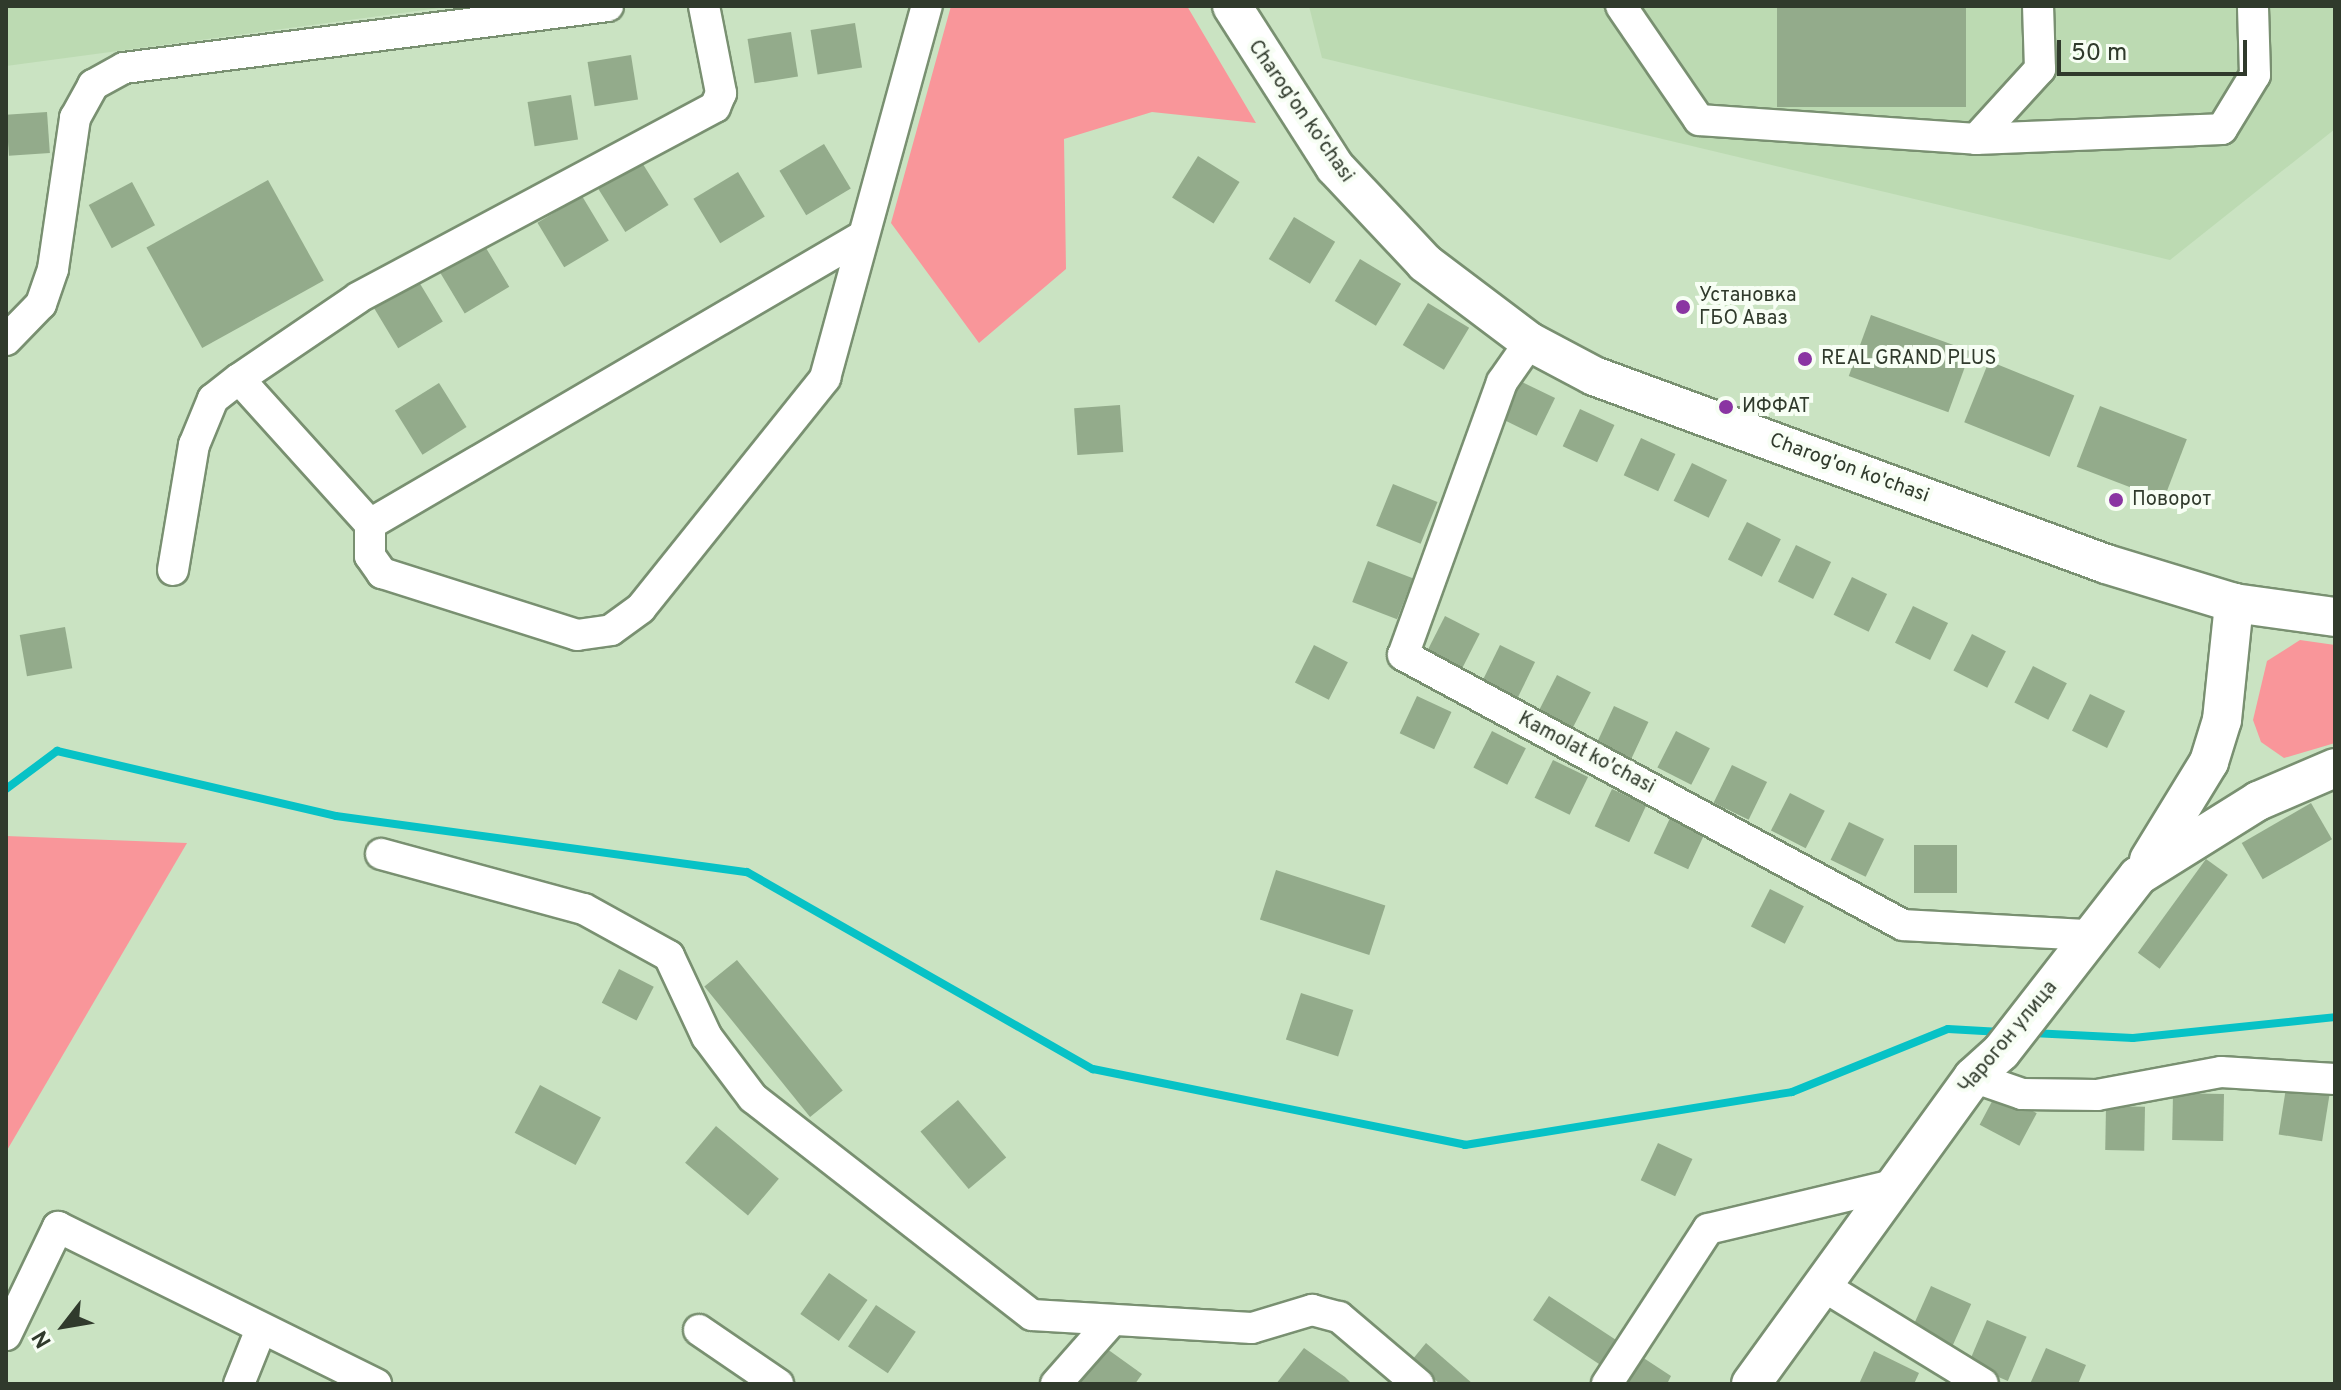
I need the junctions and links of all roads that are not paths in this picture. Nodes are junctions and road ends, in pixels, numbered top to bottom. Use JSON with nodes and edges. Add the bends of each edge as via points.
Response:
{"nodes":[{"id":1,"x":608,"y":6,"type":"edge"},
{"id":2,"x":704,"y":6,"type":"edge"},
{"id":3,"x":927,"y":6,"type":"edge"},
{"id":4,"x":1232,"y":6,"type":"edge"},
{"id":5,"x":1621,"y":6,"type":"edge"},
{"id":6,"x":2038,"y":6,"type":"edge"},
{"id":7,"x":2253,"y":6,"type":"edge"},
{"id":8,"x":1976,"y":139,"type":"junction"},
{"id":9,"x":863,"y":236,"type":"junction"},
{"id":10,"x":6,"y":340,"type":"edge"},
{"id":11,"x":1530,"y":342,"type":"junction"},
{"id":12,"x":239,"y":379,"type":"junction"},
{"id":13,"x":370,"y":524,"type":"junction"},
{"id":14,"x":173,"y":570,"type":"dead end"},
{"id":15,"x":2234,"y":603,"type":"junction"},
{"id":16,"x":2335,"y":617,"type":"edge"},
{"id":17,"x":2335,"y":768,"type":"edge"},
{"id":18,"x":381,"y":854,"type":"dead end"},
{"id":19,"x":2138,"y":876,"type":"junction"},
{"id":20,"x":2089,"y":935,"type":"junction"},
{"id":21,"x":1987,"y":1065,"type":"junction"},
{"id":22,"x":2335,"y":1079,"type":"edge"},
{"id":23,"x":1897,"y":1184,"type":"junction"},
{"id":24,"x":1820,"y":1284,"type":"junction"},
{"id":25,"x":1108,"y":1325,"type":"junction"},
{"id":26,"x":261,"y":1329,"type":"junction"},
{"id":27,"x":699,"y":1330,"type":"dead end"},
{"id":28,"x":6,"y":1335,"type":"edge"},
{"id":29,"x":239,"y":1384,"type":"edge"},
{"id":30,"x":376,"y":1384,"type":"edge"},
{"id":31,"x":778,"y":1384,"type":"edge"},
{"id":32,"x":1056,"y":1384,"type":"edge"},
{"id":33,"x":1418,"y":1384,"type":"edge"},
{"id":34,"x":1607,"y":1384,"type":"edge"},
{"id":35,"x":1751,"y":1384,"type":"edge"},
{"id":36,"x":1983,"y":1384,"type":"edge"}],
"edges":[{"from":1,"to":10,"type":"street","via":[[124,68],[93,85],[75,118],[53,269],[41,304]]},
{"from":2,"to":12,"type":"street","via":[[721,93],[715,107],[358,298]]},
{"from":3,"to":9,"type":"street"},
{"from":4,"to":11,"type":"main road","name":"Charog'on ko'chasi","via":[[1335,167],[1425,263]]},
{"from":5,"to":8,"type":"street","via":[[1699,120]]},
{"from":6,"to":8,"type":"street","via":[[2040,69]]},
{"from":7,"to":8,"type":"street","via":[[2255,75],[2222,129]]},
{"from":9,"to":13,"type":"street"},
{"from":9,"to":13,"type":"street","via":[[825,378],[641,608],[611,630],[577,635],[382,573],[370,556]]},
{"from":11,"to":15,"type":"main road","name":"Charog'on ko'chasi","via":[[1594,376],[2106,564]]},
{"from":11,"to":20,"type":"street","name":"Kamolat ko'chasi","via":[[1502,382],[1403,655],[1903,925]]},
{"from":12,"to":13,"type":"street"},
{"from":12,"to":14,"type":"street","via":[[213,399],[194,445]]},
{"from":15,"to":16,"type":"main road","name":"Charog'on ko'chasi"},
{"from":15,"to":19,"type":"main road","via":[[2222,720],[2209,762]]},
{"from":17,"to":19,"type":"main road","name":"Чарогон улица","via":[[2258,801]]},
{"from":18,"to":25,"type":"street","via":[[584,909],[669,956],[707,1037],[753,1098],[1032,1315]]},
{"from":19,"to":20,"type":"main road","name":"Чарогон улица"},
{"from":20,"to":21,"type":"main road","name":"Чарогон улица"},
{"from":21,"to":22,"type":"street","via":[[2022,1094],[2097,1095],[2221,1072]]},
{"from":21,"to":23,"type":"main road","name":"Чарогон улица"},
{"from":23,"to":24,"type":"main road","name":"Чарогон улица"},
{"from":23,"to":34,"type":"street","via":[[1708,1229]]},
{"from":24,"to":35,"type":"main road","name":"Чарогон улица"},
{"from":24,"to":36,"type":"street"},
{"from":25,"to":32,"type":"street"},
{"from":25,"to":33,"type":"street","via":[[1252,1328],[1312,1310],[1339,1317]]},
{"from":26,"to":28,"type":"street","via":[[58,1227]]},
{"from":26,"to":29,"type":"street"},
{"from":26,"to":30,"type":"street"},
{"from":27,"to":31,"type":"street"}]}
